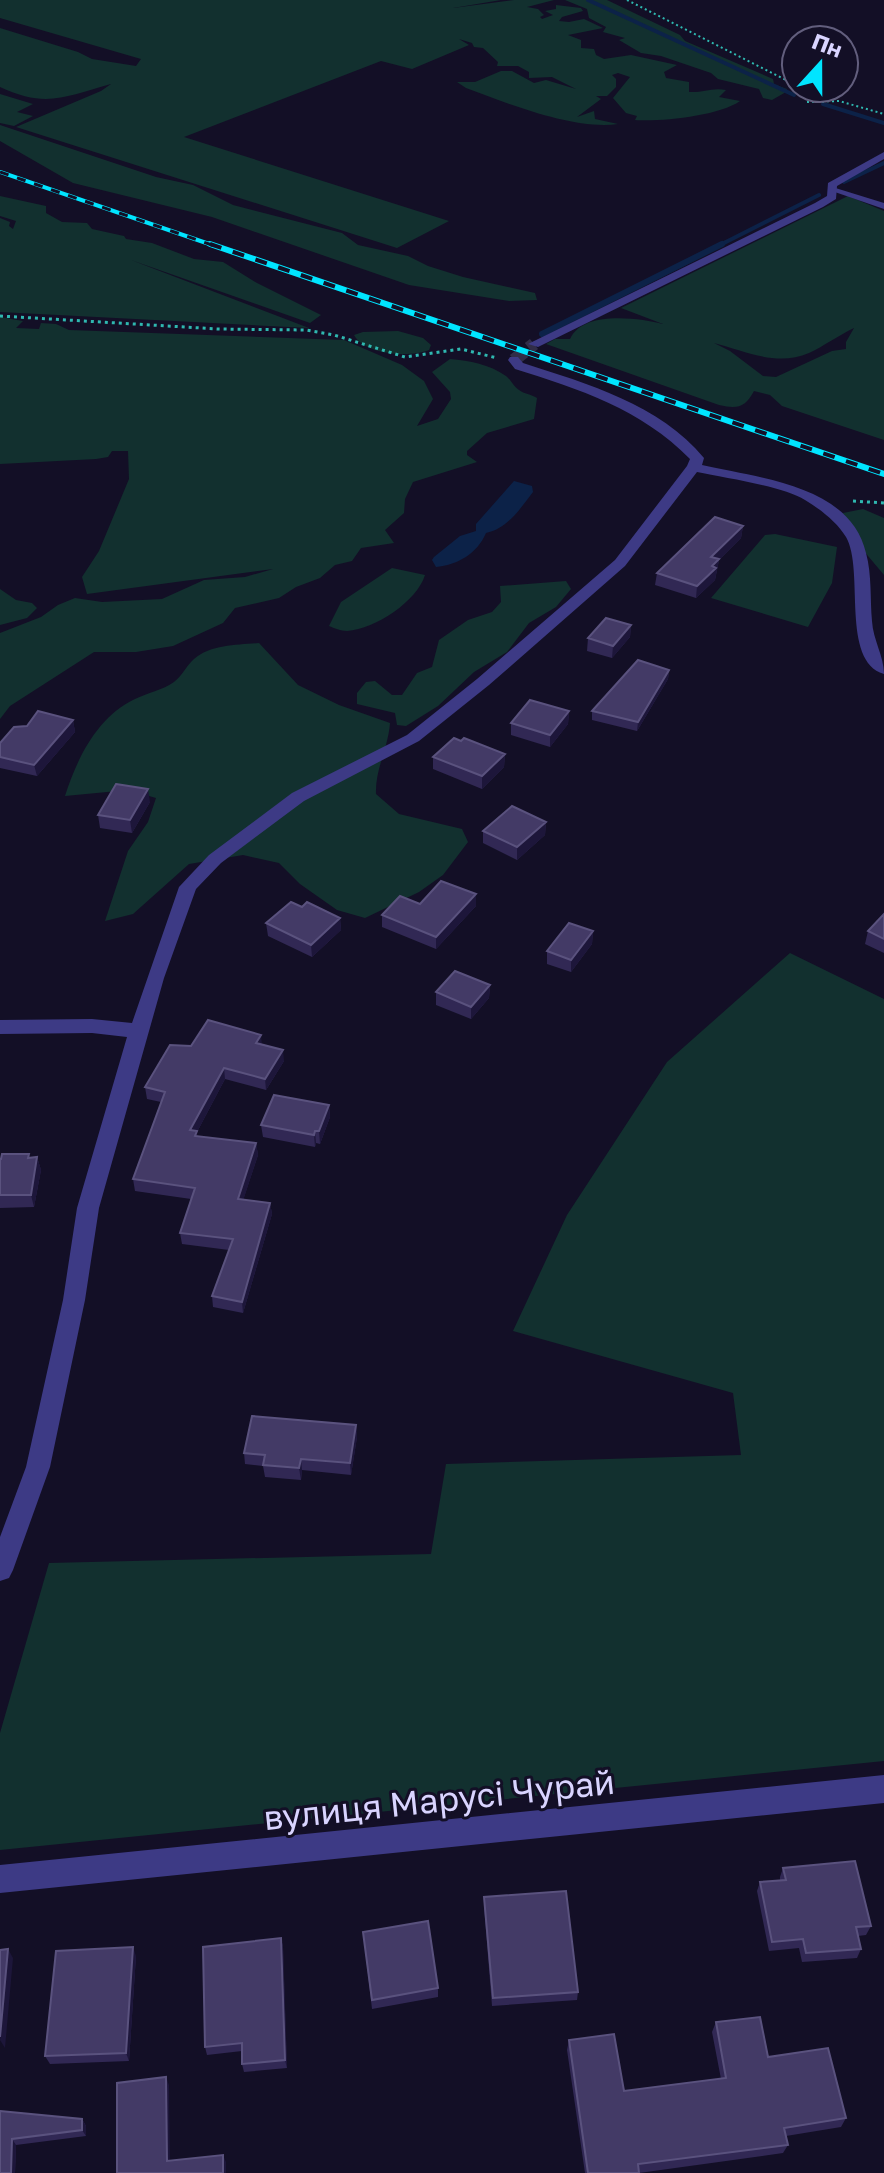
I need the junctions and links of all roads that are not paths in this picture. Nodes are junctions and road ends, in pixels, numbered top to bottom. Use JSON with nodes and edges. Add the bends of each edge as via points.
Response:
{"nodes":[{"id":1,"x":884,"y":155,"type":"edge"},
{"id":2,"x":832,"y":188,"type":"junction"},
{"id":3,"x":884,"y":206,"type":"edge"},
{"id":4,"x":534,"y":344,"type":"tunnel mouth"},
{"id":5,"x":514,"y":360,"type":"road end"},
{"id":6,"x":694,"y":467,"type":"junction"},
{"id":7,"x":884,"y":669,"type":"edge"},
{"id":8,"x":0,"y":1027,"type":"edge"},
{"id":9,"x":139,"y":1031,"type":"junction"},
{"id":10,"x":0,"y":1570,"type":"edge"},
{"id":11,"x":884,"y":1789,"type":"edge"},
{"id":12,"x":0,"y":1879,"type":"edge"}],
"edges":[{"from":1,"to":2,"type":"street"},
{"from":2,"to":3,"type":"lane"},
{"from":2,"to":4,"type":"street","via":[[832,197],[819,205]]},
{"from":5,"to":6,"type":"street","via":[[653,419],[697,458]]},
{"from":6,"to":7,"type":"street","via":[[803,493],[841,523],[854,539],[867,640]]},
{"from":6,"to":9,"type":"street","via":[[620,563],[483,682],[413,738],[298,797],[215,859],[188,887]]},
{"from":8,"to":9,"type":"street"},
{"from":9,"to":10,"type":"street","via":[[88,1208],[38,1467]]},
{"from":11,"to":12,"type":"street","name":"вулиця Марусі Чурай"}]}
